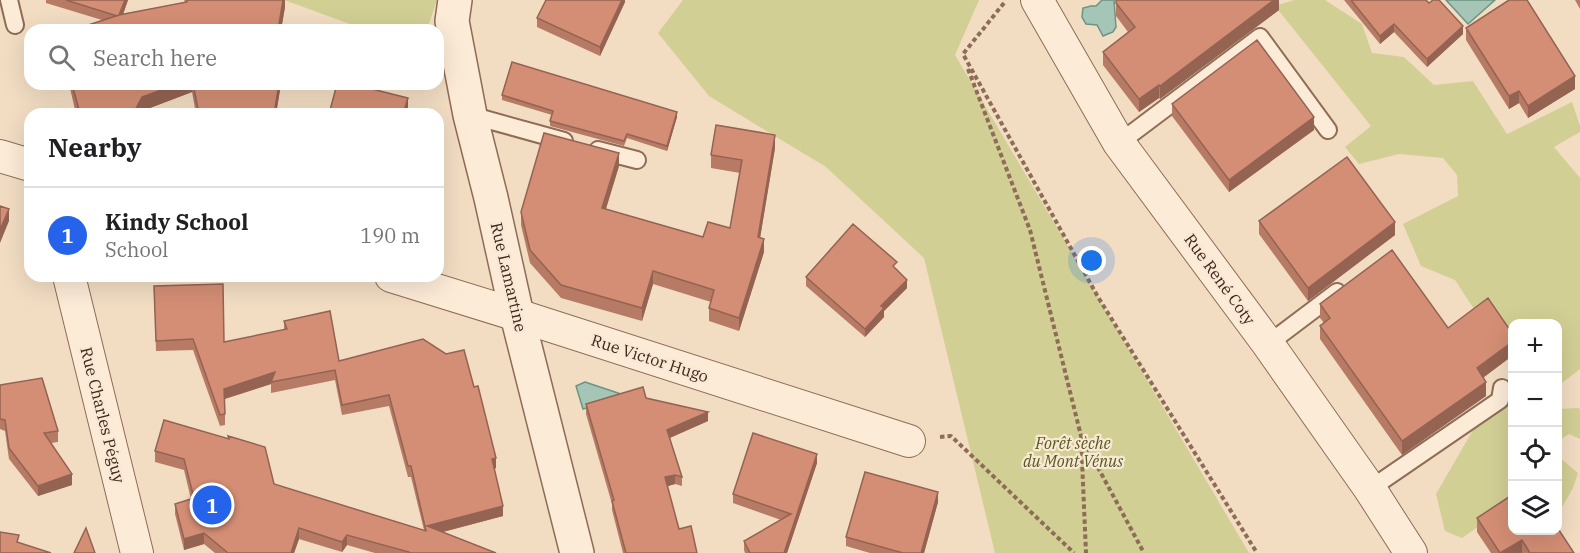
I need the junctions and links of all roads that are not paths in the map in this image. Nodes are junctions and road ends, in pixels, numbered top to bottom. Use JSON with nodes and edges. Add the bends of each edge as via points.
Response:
{"nodes":[{"id":1,"x":9,"y":0,"type":"edge"},
{"id":2,"x":455,"y":0,"type":"edge"},
{"id":3,"x":1036,"y":0,"type":"edge"},
{"id":4,"x":15,"y":25,"type":"dead end"},
{"id":5,"x":470,"y":115,"type":"junction"},
{"id":6,"x":1328,"y":130,"type":"dead end"},
{"id":7,"x":1119,"y":142,"type":"junction"},
{"id":8,"x":0,"y":156,"type":"edge"},
{"id":9,"x":637,"y":160,"type":"dead end"},
{"id":10,"x":24,"y":163,"type":"edge"},
{"id":11,"x":70,"y":282,"type":"edge"},
{"id":12,"x":410,"y":282,"type":"edge"},
{"id":13,"x":1351,"y":282,"type":"edge"},
{"id":14,"x":517,"y":315,"type":"junction"},
{"id":15,"x":1268,"y":344,"type":"junction"},
{"id":16,"x":1502,"y":388,"type":"dead end"},
{"id":17,"x":909,"y":441,"type":"road end"},
{"id":18,"x":1370,"y":489,"type":"junction"},
{"id":19,"x":138,"y":553,"type":"edge"},
{"id":20,"x":578,"y":553,"type":"edge"},
{"id":21,"x":1412,"y":553,"type":"edge"}],
"edges":[{"from":1,"to":4,"type":"lane"},
{"from":2,"to":5,"type":"street","name":"Rue Lamartine","via":[[452,21]]},
{"from":3,"to":7,"type":"street","name":"Rue René Coty"},
{"from":5,"to":9,"type":"lane"},
{"from":5,"to":14,"type":"street","name":"Rue Lamartine"},
{"from":6,"to":7,"type":"lane","via":[[1260,37]]},
{"from":7,"to":15,"type":"street","name":"Rue René Coty"},
{"from":8,"to":10,"type":"street"},
{"from":11,"to":19,"type":"street","name":"Rue Charles Péguy"},
{"from":12,"to":14,"type":"street","name":"Rue Victor Hugo"},
{"from":13,"to":15,"type":"lane"},
{"from":14,"to":17,"type":"street","name":"Rue Victor Hugo"},
{"from":14,"to":20,"type":"street","name":"Rue Lamartine"},
{"from":15,"to":18,"type":"street","name":"Rue René Coty"},
{"from":16,"to":18,"type":"lane","via":[[1500,400]]},
{"from":18,"to":21,"type":"street","name":"Rue René Coty"}]}
